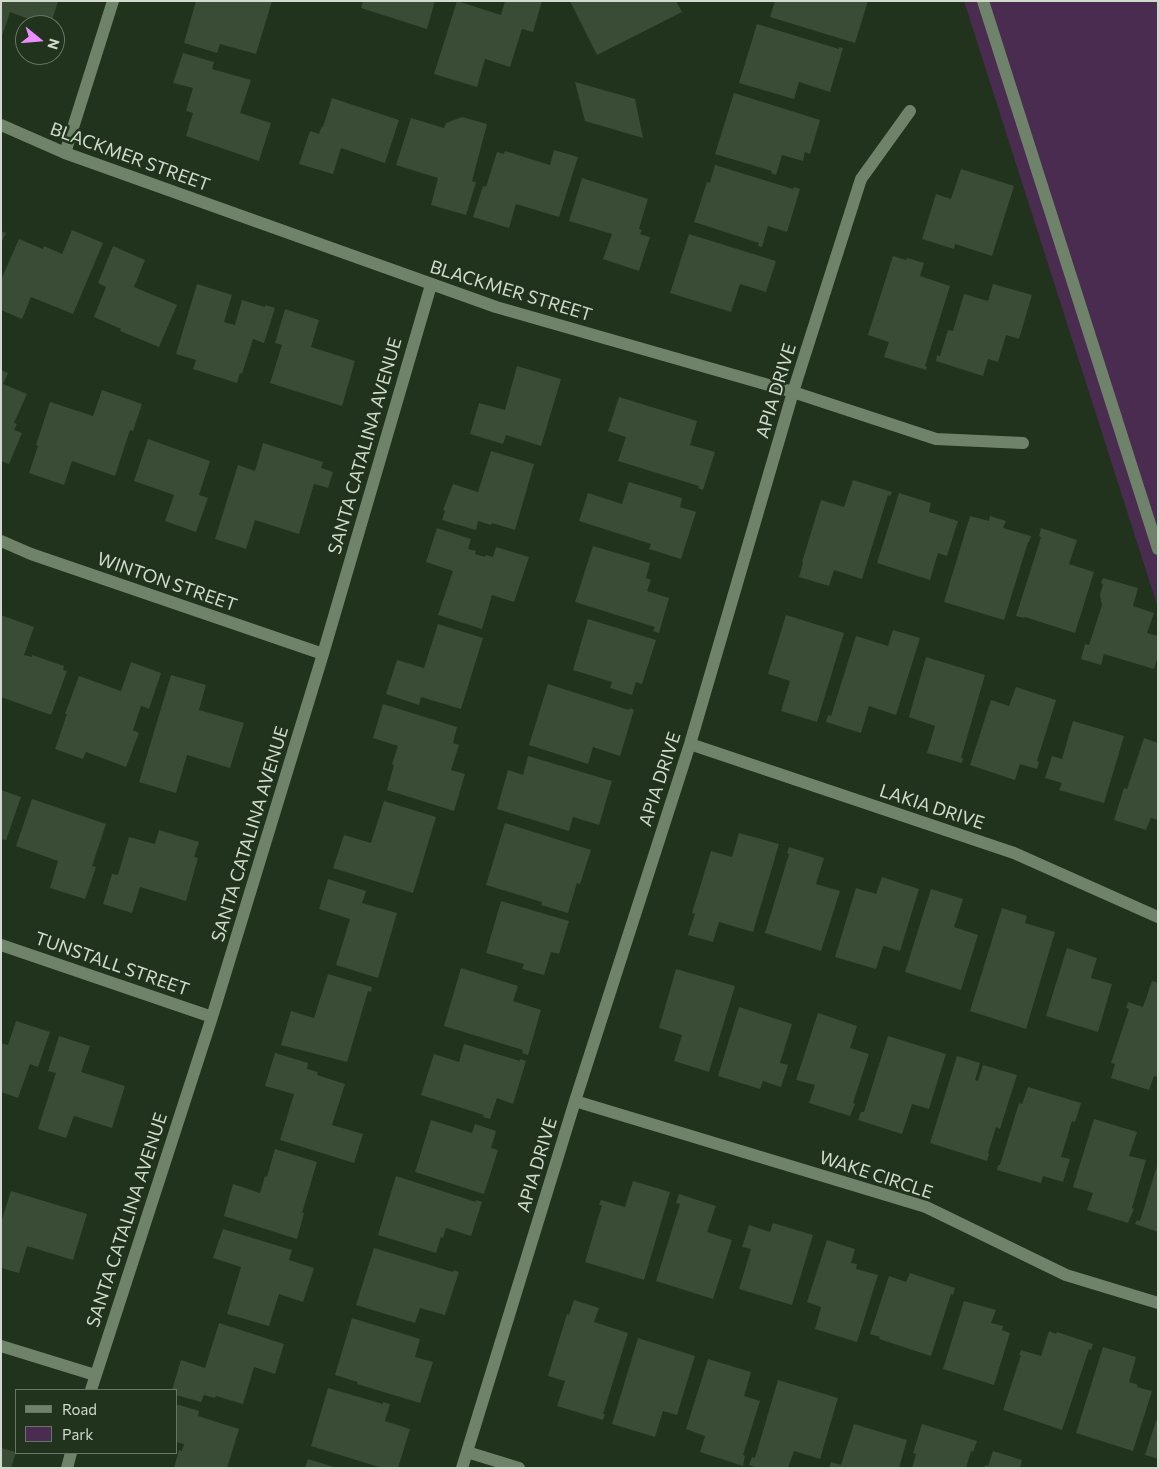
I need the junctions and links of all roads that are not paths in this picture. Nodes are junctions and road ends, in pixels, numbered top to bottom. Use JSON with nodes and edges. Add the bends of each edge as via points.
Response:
{"nodes":[{"id":1,"x":113,"y":1,"type":"edge"},
{"id":2,"x":983,"y":1,"type":"edge"},
{"id":3,"x":910,"y":111,"type":"dead end"},
{"id":4,"x":1,"y":125,"type":"edge"},
{"id":5,"x":65,"y":153,"type":"junction"},
{"id":6,"x":431,"y":285,"type":"junction"},
{"id":7,"x":793,"y":392,"type":"junction"},
{"id":8,"x":1023,"y":443,"type":"dead end"},
{"id":9,"x":1,"y":541,"type":"edge"},
{"id":10,"x":1158,"y":549,"type":"edge"},
{"id":11,"x":323,"y":654,"type":"junction"},
{"id":12,"x":690,"y":744,"type":"junction"},
{"id":13,"x":1158,"y":917,"type":"edge"},
{"id":14,"x":1,"y":945,"type":"edge"},
{"id":15,"x":212,"y":1017,"type":"junction"},
{"id":16,"x":575,"y":1101,"type":"junction"},
{"id":17,"x":1158,"y":1303,"type":"edge"},
{"id":18,"x":1,"y":1346,"type":"edge"},
{"id":19,"x":95,"y":1375,"type":"junction"},
{"id":20,"x":90,"y":1389,"type":"edge"},
{"id":21,"x":467,"y":1452,"type":"junction"},
{"id":22,"x":71,"y":1454,"type":"edge"},
{"id":23,"x":67,"y":1468,"type":"edge"},
{"id":24,"x":462,"y":1468,"type":"edge"},
{"id":25,"x":519,"y":1468,"type":"edge"}],
"edges":[{"from":1,"to":5,"type":"street"},
{"from":2,"to":10,"type":"street"},
{"from":3,"to":7,"type":"street","name":"APIA DRIVE","via":[[861,179]]},
{"from":4,"to":5,"type":"street","name":"BLACKMER STREET"},
{"from":5,"to":6,"type":"street","name":"BLACKMER STREET"},
{"from":6,"to":7,"type":"street","name":"BLACKMER STREET","via":[[496,307]]},
{"from":6,"to":11,"type":"street","name":"SANTA CATALINA AVENUE"},
{"from":7,"to":8,"type":"street","name":"BLACKMER STREET","via":[[936,439]]},
{"from":7,"to":12,"type":"street","name":"APIA DRIVE"},
{"from":9,"to":11,"type":"street","name":"WINTON STREET"},
{"from":11,"to":15,"type":"street","name":"SANTA CATALINA AVENUE"},
{"from":12,"to":13,"type":"street","name":"LAKIA DRIVE","via":[[1014,853]]},
{"from":12,"to":16,"type":"street","name":"APIA DRIVE"},
{"from":14,"to":15,"type":"street","name":"TUNSTALL STREET"},
{"from":15,"to":19,"type":"street","name":"SANTA CATALINA AVENUE"},
{"from":16,"to":17,"type":"street","name":"WAKE CIRCLE","via":[[926,1207],[1066,1275]]},
{"from":16,"to":21,"type":"street","name":"APIA DRIVE"},
{"from":18,"to":19,"type":"street"},
{"from":19,"to":20,"type":"street","name":"SANTA CATALINA AVENUE"},
{"from":21,"to":24,"type":"street","name":"APIA DRIVE"},
{"from":21,"to":25,"type":"street"},
{"from":22,"to":23,"type":"street"}]}
